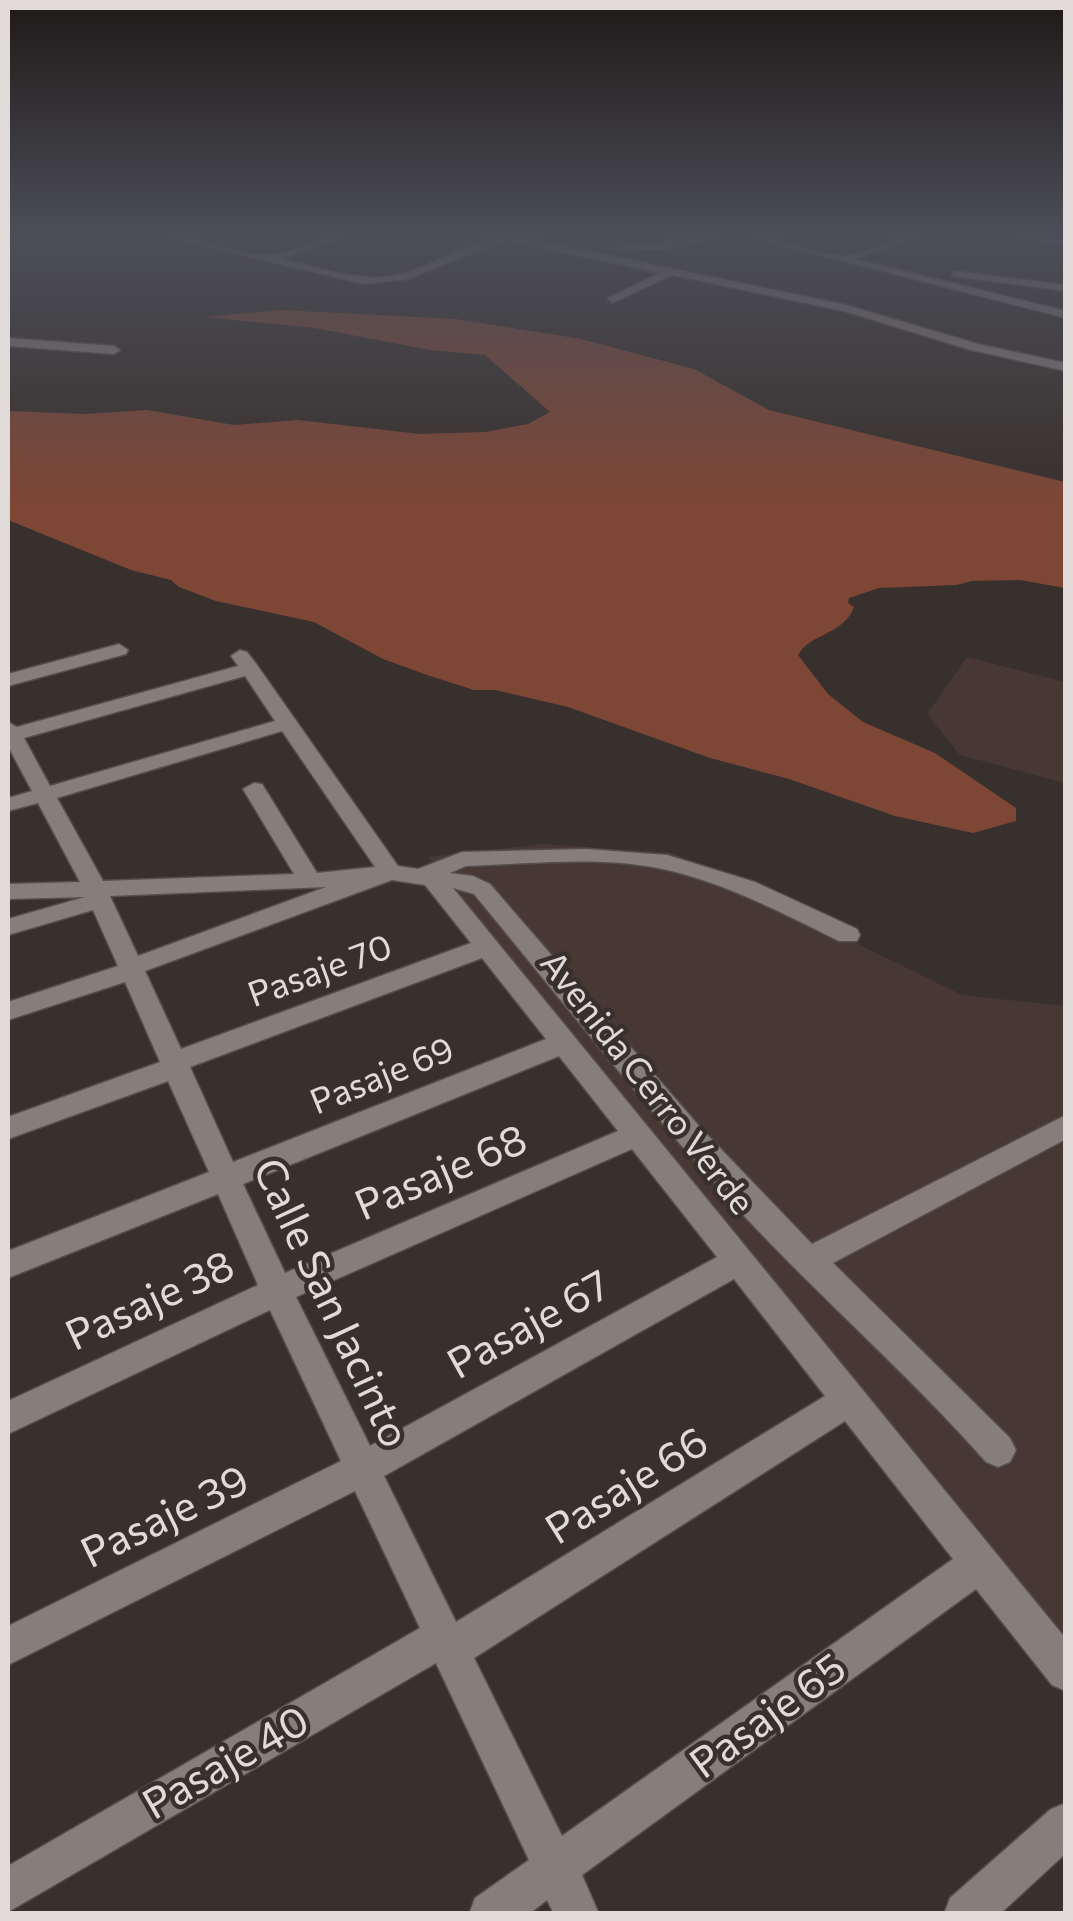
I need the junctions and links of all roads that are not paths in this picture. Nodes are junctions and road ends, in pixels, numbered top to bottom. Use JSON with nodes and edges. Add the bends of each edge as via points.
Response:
{"nodes":[{"id":1,"x":905,"y":326,"type":"edge"},
{"id":2,"x":8,"y":342,"type":"edge"},
{"id":3,"x":114,"y":350,"type":"dead end"},
{"id":4,"x":1066,"y":367,"type":"edge"},
{"id":5,"x":120,"y":650,"type":"dead end"},
{"id":6,"x":8,"y":680,"type":"edge"},
{"id":7,"x":286,"y":724,"type":"junction"},
{"id":8,"x":9,"y":733,"type":"edge"},
{"id":9,"x":254,"y":788,"type":"dead end"},
{"id":10,"x":43,"y":795,"type":"junction"},
{"id":11,"x":8,"y":805,"type":"edge"},
{"id":12,"x":390,"y":872,"type":"junction"},
{"id":13,"x":429,"y":877,"type":"junction"},
{"id":14,"x":310,"y":880,"type":"junction"},
{"id":15,"x":8,"y":892,"type":"edge"},
{"id":16,"x":97,"y":893,"type":"junction"},
{"id":17,"x":8,"y":927,"type":"edge"},
{"id":18,"x":848,"y":935,"type":"dead end"},
{"id":19,"x":489,"y":946,"type":"junction"},
{"id":20,"x":132,"y":968,"type":"junction"},
{"id":21,"x":8,"y":1011,"type":"edge"},
{"id":22,"x":566,"y":1042,"type":"junction"},
{"id":23,"x":175,"y":1065,"type":"junction"},
{"id":24,"x":1066,"y":1126,"type":"edge"},
{"id":25,"x":8,"y":1128,"type":"edge"},
{"id":26,"x":638,"y":1134,"type":"junction"},
{"id":27,"x":226,"y":1180,"type":"junction"},
{"id":28,"x":739,"y":1260,"type":"junction"},
{"id":29,"x":808,"y":1260,"type":"junction"},
{"id":30,"x":8,"y":1265,"type":"edge"},
{"id":31,"x":278,"y":1291,"type":"junction"},
{"id":32,"x":850,"y":1399,"type":"junction"},
{"id":33,"x":8,"y":1418,"type":"edge"},
{"id":34,"x":998,"y":1450,"type":"dead end"},
{"id":35,"x":362,"y":1469,"type":"junction"},
{"id":36,"x":980,"y":1562,"type":"junction"},
{"id":37,"x":448,"y":1643,"type":"junction"},
{"id":38,"x":8,"y":1646,"type":"edge"},
{"id":39,"x":1066,"y":1671,"type":"edge"},
{"id":40,"x":1066,"y":1824,"type":"edge"},
{"id":41,"x":556,"y":1870,"type":"junction"},
{"id":42,"x":8,"y":1890,"type":"edge"},
{"id":43,"x":491,"y":1914,"type":"edge"},
{"id":44,"x":577,"y":1914,"type":"edge"},
{"id":45,"x":966,"y":1914,"type":"edge"}],
"edges":[{"from":1,"to":4,"type":"street"},
{"from":2,"to":3,"type":"street"},
{"from":5,"to":6,"type":"street"},
{"from":7,"to":8,"type":"street","via":[[245,662]]},
{"from":7,"to":10,"type":"street"},
{"from":7,"to":12,"type":"street"},
{"from":8,"to":10,"type":"street","name":"Calle San Jacinto"},
{"from":9,"to":14,"type":"street"},
{"from":10,"to":11,"type":"street"},
{"from":10,"to":16,"type":"street","name":"Calle San Jacinto"},
{"from":12,"to":13,"type":"street"},
{"from":12,"to":14,"type":"street"},
{"from":12,"to":20,"type":"street"},
{"from":13,"to":18,"type":"street","via":[[462,859],[667,862],[747,887]]},
{"from":13,"to":19,"type":"street","name":"Avenida Cerro Verde"},
{"from":13,"to":29,"type":"street","via":[[482,889],[716,1165]]},
{"from":14,"to":16,"type":"street"},
{"from":15,"to":16,"type":"street"},
{"from":16,"to":17,"type":"street"},
{"from":16,"to":20,"type":"street","name":"Calle San Jacinto"},
{"from":19,"to":22,"type":"street","name":"Avenida Cerro Verde"},
{"from":19,"to":23,"type":"street","name":"Pasaje 70"},
{"from":20,"to":21,"type":"street"},
{"from":20,"to":23,"type":"street","name":"Calle San Jacinto"},
{"from":22,"to":26,"type":"street","name":"Avenida Cerro Verde"},
{"from":22,"to":27,"type":"street","name":"Pasaje 69"},
{"from":23,"to":25,"type":"street","name":"Pasaje 70"},
{"from":23,"to":27,"type":"street","name":"Calle San Jacinto"},
{"from":24,"to":29,"type":"street"},
{"from":26,"to":28,"type":"street","name":"Avenida Cerro Verde"},
{"from":26,"to":31,"type":"street","name":"Pasaje 68"},
{"from":27,"to":30,"type":"street","name":"Pasaje 69"},
{"from":27,"to":31,"type":"street","name":"Calle San Jacinto"},
{"from":28,"to":32,"type":"street","name":"Avenida Cerro Verde"},
{"from":28,"to":35,"type":"street","name":"Pasaje 67"},
{"from":29,"to":34,"type":"street","via":[[952,1396]]},
{"from":31,"to":33,"type":"street","name":"Pasaje 38"},
{"from":31,"to":35,"type":"street","name":"Calle San Jacinto"},
{"from":32,"to":36,"type":"street","name":"Avenida Cerro Verde"},
{"from":32,"to":37,"type":"street","name":"Pasaje 66"},
{"from":35,"to":37,"type":"street","name":"Calle San Jacinto"},
{"from":35,"to":38,"type":"street","name":"Pasaje 39"},
{"from":36,"to":39,"type":"street","name":"Avenida Cerro Verde"},
{"from":36,"to":41,"type":"street","name":"Pasaje 65"},
{"from":37,"to":41,"type":"street","name":"Calle San Jacinto"},
{"from":37,"to":42,"type":"street","name":"Pasaje 40"},
{"from":40,"to":45,"type":"street"},
{"from":41,"to":43,"type":"street","name":"Pasaje 65"},
{"from":41,"to":44,"type":"street","name":"Calle San Jacinto"}]}
